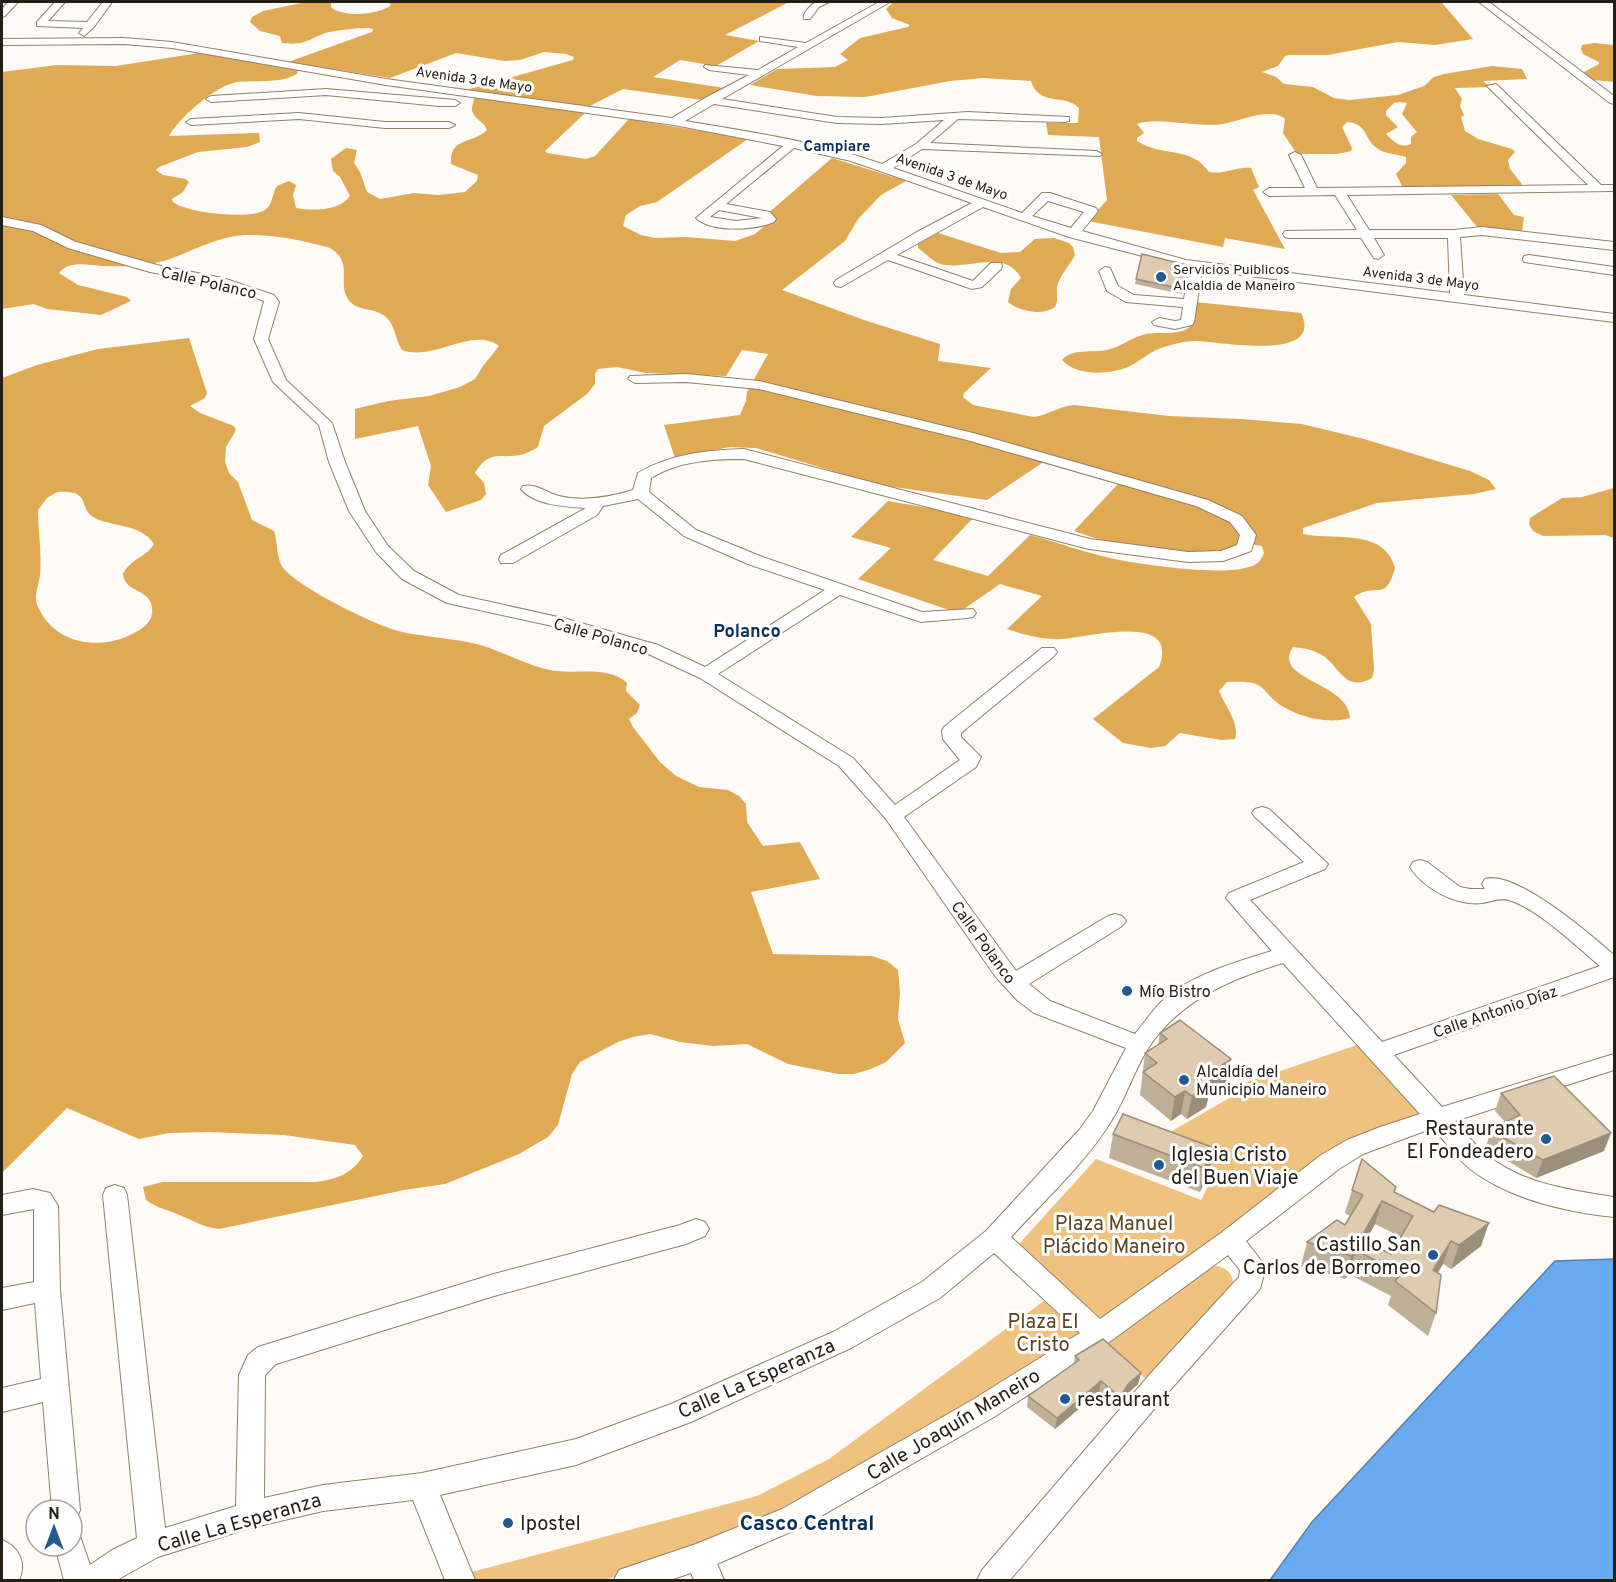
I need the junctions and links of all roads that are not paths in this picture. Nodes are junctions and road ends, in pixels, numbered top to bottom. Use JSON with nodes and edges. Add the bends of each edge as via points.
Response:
{"nodes":[{"id":1,"x":13,"y":2,"type":"edge"},
{"id":2,"x":60,"y":2,"type":"edge"},
{"id":3,"x":106,"y":2,"type":"edge"},
{"id":4,"x":824,"y":2,"type":"edge"},
{"id":5,"x":885,"y":2,"type":"edge"},
{"id":6,"x":1484,"y":2,"type":"edge"},
{"id":7,"x":2,"y":12,"type":"edge"},
{"id":8,"x":807,"y":17,"type":"dead end"},
{"id":9,"x":90,"y":25,"type":"junction"},
{"id":10,"x":80,"y":38,"type":"junction"},
{"id":11,"x":764,"y":39,"type":"dead end"},
{"id":12,"x":2,"y":42,"type":"edge"},
{"id":13,"x":808,"y":46,"type":"junction"},
{"id":14,"x":709,"y":67,"type":"dead end"},
{"id":15,"x":758,"y":73,"type":"junction"},
{"id":16,"x":386,"y":82,"type":"junction"},
{"id":17,"x":1492,"y":86,"type":"dead end"},
{"id":18,"x":489,"y":96,"type":"junction"},
{"id":19,"x":212,"y":99,"type":"dead end"},
{"id":20,"x":709,"y":100,"type":"junction"},
{"id":21,"x":1614,"y":101,"type":"edge"},
{"id":22,"x":455,"y":103,"type":"dead end"},
{"id":23,"x":409,"y":105,"type":"junction"},
{"id":24,"x":955,"y":116,"type":"junction"},
{"id":25,"x":1065,"y":119,"type":"dead end"},
{"id":26,"x":674,"y":122,"type":"junction"},
{"id":27,"x":191,"y":123,"type":"dead end"},
{"id":28,"x":385,"y":125,"type":"junction"},
{"id":29,"x":449,"y":125,"type":"dead end"},
{"id":30,"x":374,"y":134,"type":"dead end"},
{"id":31,"x":792,"y":144,"type":"junction"},
{"id":32,"x":920,"y":146,"type":"junction"},
{"id":33,"x":1096,"y":154,"type":"dead end"},
{"id":34,"x":1295,"y":155,"type":"dead end"},
{"id":35,"x":884,"y":168,"type":"junction"},
{"id":36,"x":1597,"y":187,"type":"junction"},
{"id":37,"x":1614,"y":188,"type":"edge"},
{"id":38,"x":1339,"y":191,"type":"junction"},
{"id":39,"x":1269,"y":192,"type":"dead end"},
{"id":40,"x":1313,"y":192,"type":"junction"},
{"id":41,"x":983,"y":202,"type":"junction"},
{"id":42,"x":717,"y":206,"type":"dead end"},
{"id":43,"x":1024,"y":217,"type":"junction"},
{"id":44,"x":2,"y":221,"type":"edge"},
{"id":45,"x":1364,"y":233,"type":"junction"},
{"id":46,"x":1073,"y":234,"type":"junction"},
{"id":47,"x":1289,"y":234,"type":"dead end"},
{"id":48,"x":1454,"y":234,"type":"junction"},
{"id":49,"x":1614,"y":246,"type":"edge"},
{"id":50,"x":1378,"y":255,"type":"dead end"},
{"id":51,"x":887,"y":256,"type":"junction"},
{"id":52,"x":1528,"y":259,"type":"dead end"},
{"id":53,"x":996,"y":266,"type":"dead end"},
{"id":54,"x":1196,"y":266,"type":"junction"},
{"id":55,"x":1105,"y":271,"type":"dead end"},
{"id":56,"x":1614,"y":271,"type":"edge"},
{"id":57,"x":841,"y":283,"type":"dead end"},
{"id":58,"x":1457,"y":297,"type":"junction"},
{"id":59,"x":1191,"y":304,"type":"junction"},
{"id":60,"x":1614,"y":318,"type":"edge"},
{"id":61,"x":1159,"y":322,"type":"dead end"},
{"id":62,"x":635,"y":379,"type":"dead end"},
{"id":63,"x":529,"y":489,"type":"dead end"},
{"id":64,"x":641,"y":493,"type":"junction"},
{"id":65,"x":596,"y":504,"type":"junction"},
{"id":66,"x":507,"y":559,"type":"dead end"},
{"id":67,"x":838,"y":589,"type":"junction"},
{"id":68,"x":967,"y":614,"type":"dead end"},
{"id":69,"x":1048,"y":652,"type":"dead end"},
{"id":70,"x":706,"y":674,"type":"junction"},
{"id":71,"x":1262,"y":813,"type":"dead end"},
{"id":72,"x":894,"y":815,"type":"junction"},
{"id":73,"x":1420,"y":867,"type":"dead end"},
{"id":74,"x":1114,"y":921,"type":"dead end"},
{"id":75,"x":1286,"y":954,"type":"junction"},
{"id":76,"x":1614,"y":967,"type":"edge"},
{"id":77,"x":1014,"y":983,"type":"junction"},
{"id":78,"x":1139,"y":1044,"type":"junction"},
{"id":79,"x":1376,"y":1053,"type":"junction"},
{"id":80,"x":1614,"y":1062,"type":"edge"},
{"id":81,"x":1437,"y":1117,"type":"junction"},
{"id":82,"x":115,"y":1195,"type":"dead end"},
{"id":83,"x":2,"y":1205,"type":"edge"},
{"id":84,"x":1614,"y":1207,"type":"edge"},
{"id":85,"x":696,"y":1229,"type":"dead end"},
{"id":86,"x":995,"y":1238,"type":"junction"},
{"id":87,"x":1230,"y":1240,"type":"junction"},
{"id":88,"x":47,"y":1290,"type":"junction"},
{"id":89,"x":2,"y":1299,"type":"edge"},
{"id":90,"x":1099,"y":1335,"type":"junction"},
{"id":91,"x":54,"y":1388,"type":"junction"},
{"id":92,"x":2,"y":1400,"type":"edge"},
{"id":93,"x":422,"y":1486,"type":"junction"},
{"id":94,"x":65,"y":1498,"type":"edge"},
{"id":95,"x":250,"y":1515,"type":"junction"},
{"id":96,"x":152,"y":1545,"type":"junction"},
{"id":97,"x":2,"y":1554,"type":"edge"},
{"id":98,"x":73,"y":1558,"type":"edge"},
{"id":99,"x":704,"y":1569,"type":"edge"},
{"id":100,"x":4,"y":1581,"type":"edge"},
{"id":101,"x":79,"y":1581,"type":"edge"},
{"id":102,"x":93,"y":1581,"type":"edge"},
{"id":103,"x":460,"y":1581,"type":"edge"},
{"id":104,"x":629,"y":1581,"type":"edge"},
{"id":105,"x":992,"y":1581,"type":"edge"}],
"edges":[{"from":1,"to":7,"type":"street"},
{"from":2,"to":9,"type":"street","via":[[40,24]]},
{"from":3,"to":9,"type":"street"},
{"from":4,"to":8,"type":"street","via":[[816,5]]},
{"from":5,"to":13,"type":"street"},
{"from":6,"to":21,"type":"street"},
{"from":9,"to":10,"type":"street"},
{"from":10,"to":12,"type":"street","name":"Avenida 3 de Mayo"},
{"from":10,"to":16,"type":"street","name":"Avenida 3 de Mayo","via":[[211,51]]},
{"from":11,"to":13,"type":"street"},
{"from":13,"to":15,"type":"street"},
{"from":14,"to":15,"type":"street"},
{"from":15,"to":20,"type":"street"},
{"from":16,"to":18,"type":"street","name":"Avenida 3 de Mayo"},
{"from":16,"to":23,"type":"street"},
{"from":17,"to":36,"type":"street"},
{"from":18,"to":23,"type":"street"},
{"from":18,"to":26,"type":"street","name":"Avenida 3 de Mayo"},
{"from":19,"to":23,"type":"street","via":[[326,92]]},
{"from":20,"to":24,"type":"street","via":[[837,120]]},
{"from":20,"to":26,"type":"street"},
{"from":22,"to":23,"type":"street"},
{"from":23,"to":28,"type":"street"},
{"from":24,"to":25,"type":"street"},
{"from":24,"to":32,"type":"street"},
{"from":26,"to":31,"type":"street","name":"Avenida 3 de Mayo"},
{"from":27,"to":28,"type":"street","via":[[319,116]]},
{"from":28,"to":29,"type":"street"},
{"from":28,"to":30,"type":"street"},
{"from":31,"to":35,"type":"street","name":"Avenida 3 de Mayo"},
{"from":31,"to":42,"type":"street"},
{"from":32,"to":33,"type":"street"},
{"from":32,"to":35,"type":"street"},
{"from":34,"to":40,"type":"street"},
{"from":35,"to":41,"type":"street","name":"Avenida 3 de Mayo"},
{"from":36,"to":37,"type":"street"},
{"from":36,"to":38,"type":"street"},
{"from":38,"to":40,"type":"street"},
{"from":38,"to":45,"type":"street"},
{"from":39,"to":40,"type":"street"},
{"from":41,"to":43,"type":"street","name":"Avenida 3 de Mayo"},
{"from":41,"to":51,"type":"street"},
{"from":43,"to":46,"type":"street","name":"Avenida 3 de Mayo"},
{"from":43,"to":46,"type":"street","via":[[1046,196],[1092,211]]},
{"from":44,"to":70,"type":"street","name":"Calle Polanco","via":[[37,228],[72,245],[155,269],[218,281],[269,298],[272,302],[261,339],[280,382],[325,423],[357,511],[382,549],[408,575],[453,599],[561,623],[652,649]]},
{"from":45,"to":47,"type":"street"},
{"from":45,"to":48,"type":"street"},
{"from":45,"to":50,"type":"street"},
{"from":46,"to":54,"type":"street","name":"Avenida 3 de Mayo"},
{"from":48,"to":49,"type":"street","via":[[1482,231]]},
{"from":48,"to":58,"type":"street"},
{"from":51,"to":53,"type":"street","via":[[972,285]]},
{"from":51,"to":57,"type":"street"},
{"from":52,"to":56,"type":"street"},
{"from":54,"to":58,"type":"street","name":"Avenida 3 de Mayo"},
{"from":54,"to":59,"type":"street"},
{"from":55,"to":59,"type":"street","via":[[1112,288],[1131,299]]},
{"from":58,"to":60,"type":"street","name":"Avenida 3 de Mayo"},
{"from":59,"to":61,"type":"street","via":[[1187,322]]},
{"from":62,"to":64,"type":"street","via":[[686,378],[759,385],[972,437],[1202,503],[1241,523],[1248,538],[1245,548],[1213,557],[1089,544],[744,454],[704,456],[654,468],[643,476]]},
{"from":63,"to":65,"type":"street","via":[[549,499]]},
{"from":64,"to":65,"type":"street"},
{"from":64,"to":67,"type":"street","via":[[690,533]]},
{"from":65,"to":66,"type":"street","via":[[591,512]]},
{"from":67,"to":68,"type":"street","via":[[921,617]]},
{"from":67,"to":70,"type":"street"},
{"from":69,"to":72,"type":"street","via":[[951,731],[952,739],[971,757],[969,763]]},
{"from":70,"to":72,"type":"street","name":"Calle Polanco","via":[[846,762]]},
{"from":71,"to":75,"type":"street","via":[[1318,864],[1236,898]]},
{"from":72,"to":77,"type":"street","name":"Calle Polanco"},
{"from":73,"to":76,"type":"street","via":[[1461,897],[1489,895],[1501,887],[1551,914]]},
{"from":74,"to":77,"type":"street"},
{"from":75,"to":78,"type":"street","name":"Calle La Esperanza","via":[[1240,968],[1182,997]]},
{"from":75,"to":79,"type":"street"},
{"from":76,"to":79,"type":"street","name":"Calle Antonio Díaz"},
{"from":77,"to":78,"type":"street","name":"Calle Polanco","via":[[1042,1007]]},
{"from":78,"to":86,"type":"street","name":"Calle La Esperanza","via":[[1102,1117],[1088,1136]]},
{"from":79,"to":81,"type":"street"},
{"from":80,"to":81,"type":"street","name":"Calle Joaquín Maneiro"},
{"from":81,"to":84,"type":"street","via":[[1478,1162],[1507,1180],[1562,1199]]},
{"from":81,"to":87,"type":"street","name":"Calle Joaquín Maneiro","via":[[1355,1147],[1330,1161]]},
{"from":82,"to":96,"type":"street"},
{"from":83,"to":88,"type":"street","via":[[33,1199],[46,1206]]},
{"from":85,"to":95,"type":"street","via":[[494,1285],[267,1355],[257,1363],[252,1375]]},
{"from":86,"to":90,"type":"street"},
{"from":86,"to":93,"type":"street","name":"Calle La Esperanza","via":[[931,1290],[892,1313],[681,1413],[576,1452]]},
{"from":87,"to":90,"type":"street","name":"Calle Joaquín Maneiro"},
{"from":87,"to":105,"type":"street","via":[[1253,1267],[1251,1281]]},
{"from":88,"to":89,"type":"street"},
{"from":88,"to":91,"type":"street"},
{"from":90,"to":99,"type":"street","name":"Calle Joaquín Maneiro","via":[[984,1407]]},
{"from":91,"to":92,"type":"street"},
{"from":91,"to":94,"type":"street"},
{"from":93,"to":95,"type":"street","name":"Calle La Esperanza","via":[[322,1498]]},
{"from":93,"to":103,"type":"street"},
{"from":95,"to":96,"type":"street","name":"Calle La Esperanza"},
{"from":96,"to":102,"type":"street","name":"Calle La Esperanza"},
{"from":97,"to":100,"type":"street","via":[[9,1566]]},
{"from":98,"to":101,"type":"street"},
{"from":99,"to":104,"type":"street","name":"Calle Joaquín Maneiro"}]}
